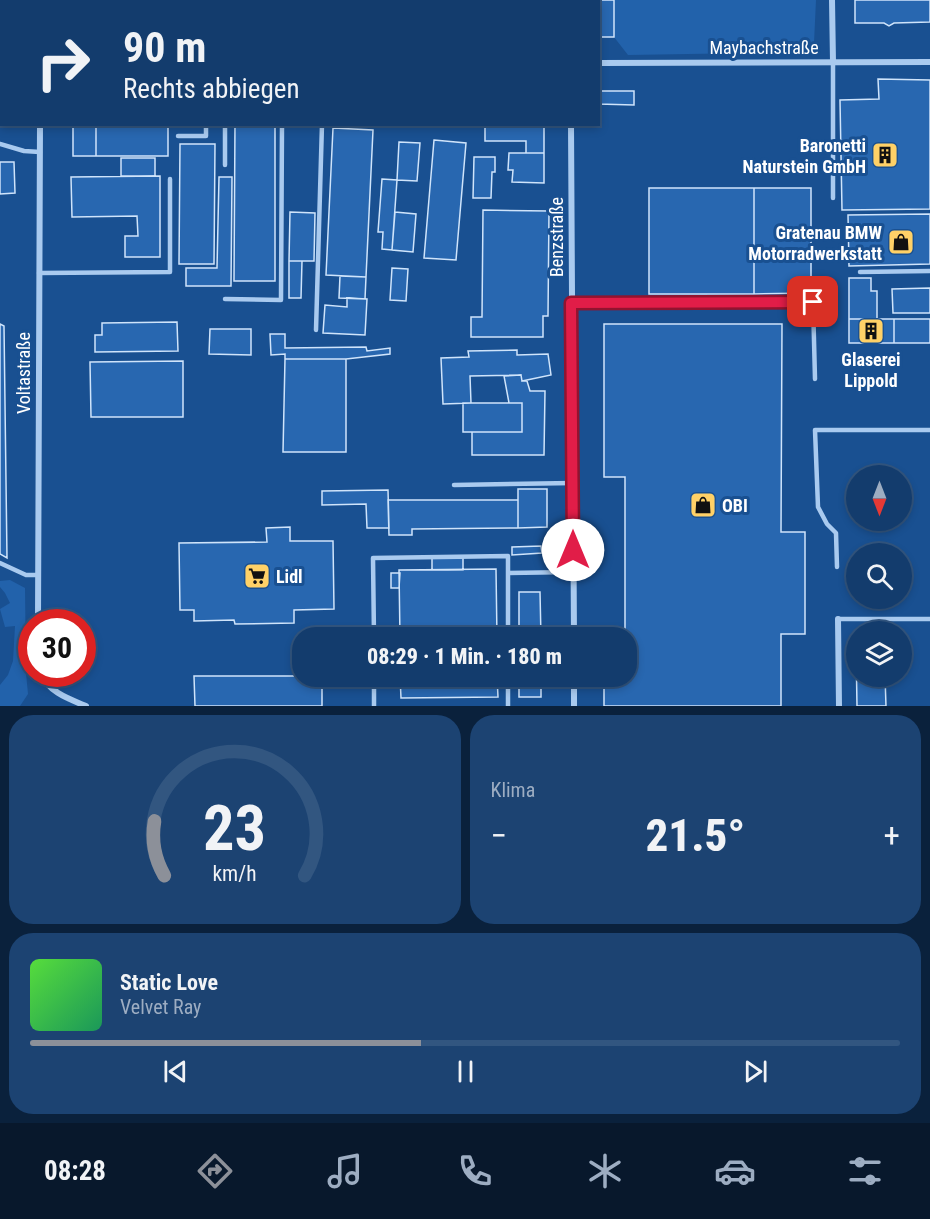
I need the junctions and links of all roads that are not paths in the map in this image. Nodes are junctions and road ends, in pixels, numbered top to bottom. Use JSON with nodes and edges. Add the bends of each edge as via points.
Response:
{"nodes":[{"id":1,"x":832,"y":0,"type":"edge"},
{"id":2,"x":833,"y":62,"type":"junction"},
{"id":3,"x":930,"y":62,"type":"edge"},
{"id":4,"x":600,"y":63,"type":"edge"},
{"id":5,"x":40,"y":126,"type":"edge"},
{"id":6,"x":206,"y":126,"type":"edge"},
{"id":7,"x":225,"y":126,"type":"edge"},
{"id":8,"x":282,"y":126,"type":"edge"},
{"id":9,"x":322,"y":126,"type":"edge"},
{"id":10,"x":571,"y":126,"type":"edge"},
{"id":11,"x":178,"y":136,"type":"dead end"},
{"id":12,"x":0,"y":144,"type":"edge"},
{"id":13,"x":40,"y":152,"type":"junction"},
{"id":14,"x":225,"y":165,"type":"dead end"},
{"id":15,"x":170,"y":179,"type":"dead end"},
{"id":16,"x":833,"y":198,"type":"dead end"},
{"id":17,"x":930,"y":271,"type":"edge"},
{"id":18,"x":860,"y":272,"type":"dead end"},
{"id":19,"x":39,"y":273,"type":"junction"},
{"id":20,"x":225,"y":299,"type":"dead end"},
{"id":21,"x":571,"y":303,"type":"junction"},
{"id":22,"x":316,"y":330,"type":"dead end"},
{"id":23,"x":815,"y":379,"type":"dead end"},
{"id":24,"x":930,"y":430,"type":"edge"},
{"id":25,"x":573,"y":483,"type":"junction"},
{"id":26,"x":454,"y":485,"type":"dead end"},
{"id":27,"x":0,"y":563,"type":"edge"},
{"id":28,"x":837,"y":567,"type":"dead end"},
{"id":29,"x":573,"y":572,"type":"junction"},
{"id":30,"x":508,"y":573,"type":"junction"},
{"id":31,"x":38,"y":575,"type":"junction"},
{"id":32,"x":38,"y":609,"type":"edge"},
{"id":33,"x":838,"y":619,"type":"joint"},
{"id":34,"x":930,"y":619,"type":"edge"},
{"id":35,"x":374,"y":627,"type":"edge"},
{"id":36,"x":508,"y":627,"type":"edge"},
{"id":37,"x":574,"y":627,"type":"edge"},
{"id":38,"x":51,"y":687,"type":"edge"},
{"id":39,"x":374,"y":687,"type":"edge"},
{"id":40,"x":508,"y":687,"type":"edge"},
{"id":41,"x":574,"y":687,"type":"edge"},
{"id":42,"x":86,"y":706,"type":"edge"},
{"id":43,"x":374,"y":706,"type":"edge"},
{"id":44,"x":508,"y":706,"type":"edge"},
{"id":45,"x":574,"y":706,"type":"edge"},
{"id":46,"x":839,"y":706,"type":"edge"}],
"edges":[{"from":1,"to":2,"type":"street"},
{"from":2,"to":3,"type":"street","name":"Maybachstraße"},
{"from":2,"to":4,"type":"street","name":"Maybachstraße"},
{"from":2,"to":16,"type":"lane"},
{"from":5,"to":13,"type":"street","name":"Voltastraße"},
{"from":6,"to":11,"type":"lane","via":[[206,136]]},
{"from":7,"to":14,"type":"lane"},
{"from":8,"to":20,"type":"lane","via":[[281,300]]},
{"from":9,"to":22,"type":"lane"},
{"from":10,"to":21,"type":"street","name":"Benzstraße"},
{"from":12,"to":13,"type":"lane"},
{"from":13,"to":19,"type":"street","name":"Voltastraße"},
{"from":15,"to":19,"type":"lane","via":[[170,272]]},
{"from":17,"to":18,"type":"lane"},
{"from":19,"to":31,"type":"street","name":"Voltastraße"},
{"from":21,"to":23,"type":"lane","via":[[813,302]]},
{"from":21,"to":25,"type":"street","name":"Benzstraße"},
{"from":24,"to":28,"type":"lane","via":[[815,430],[818,507],[836,533]]},
{"from":25,"to":26,"type":"lane"},
{"from":25,"to":29,"type":"street","name":"Benzstraße"},
{"from":27,"to":31,"type":"lane","via":[[26,575]]},
{"from":29,"to":30,"type":"lane"},
{"from":29,"to":37,"type":"street","name":"Benzstraße"},
{"from":30,"to":35,"type":"lane","via":[[508,556],[373,558]]},
{"from":30,"to":36,"type":"lane"},
{"from":31,"to":32,"type":"street","name":"Voltastraße"},
{"from":33,"to":34,"type":"lane"},
{"from":33,"to":46,"type":"street"},
{"from":38,"to":42,"type":"street"},
{"from":39,"to":43,"type":"lane"},
{"from":40,"to":44,"type":"lane"},
{"from":41,"to":45,"type":"street"}]}
